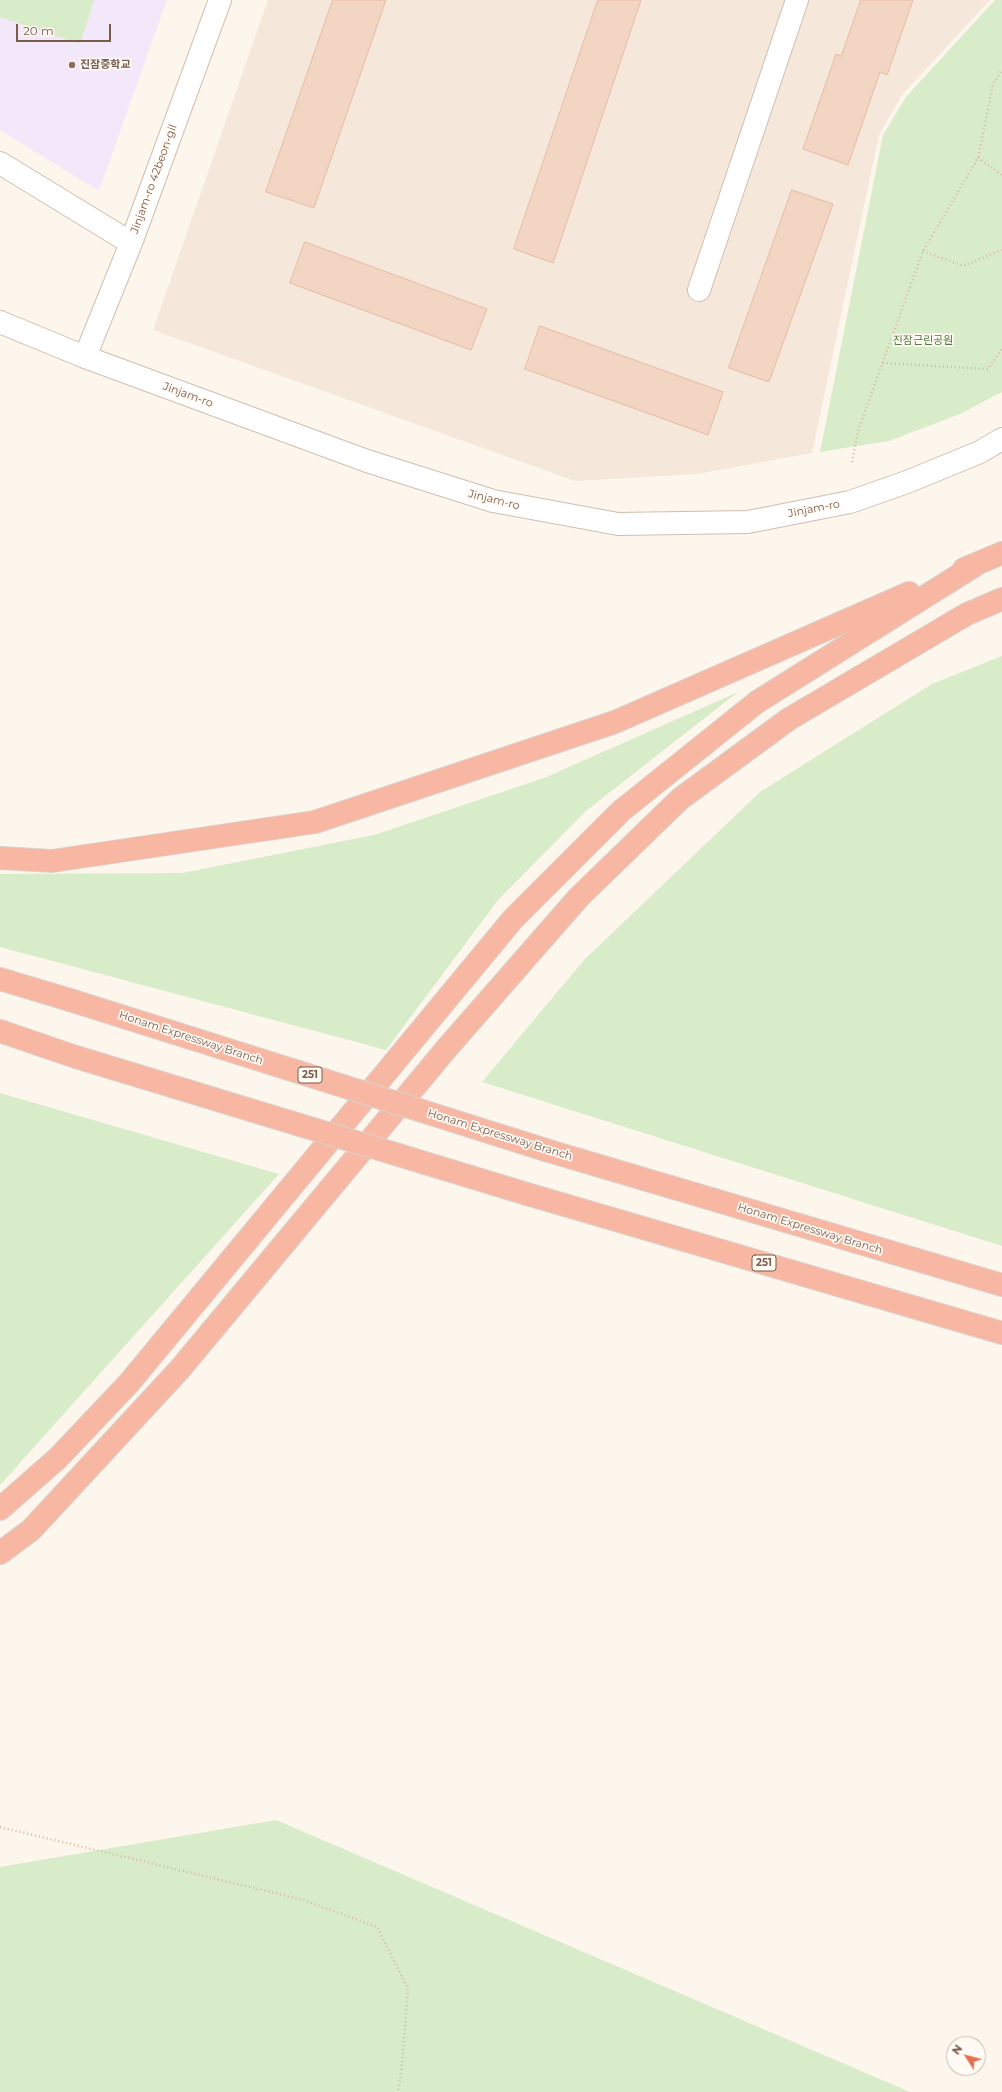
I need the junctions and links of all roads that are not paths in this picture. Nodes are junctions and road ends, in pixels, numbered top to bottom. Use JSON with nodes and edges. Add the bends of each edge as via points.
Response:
{"nodes":[{"id":1,"x":220,"y":0,"type":"edge"},
{"id":2,"x":797,"y":0,"type":"edge"},
{"id":3,"x":0,"y":162,"type":"edge"},
{"id":4,"x":131,"y":243,"type":"junction"},
{"id":5,"x":699,"y":290,"type":"dead end"},
{"id":6,"x":0,"y":322,"type":"edge"},
{"id":7,"x":85,"y":357,"type":"junction"},
{"id":8,"x":1002,"y":439,"type":"edge"},
{"id":9,"x":1002,"y":553,"type":"edge"},
{"id":10,"x":977,"y":564,"type":"junction"},
{"id":11,"x":1002,"y":599,"type":"edge"},
{"id":12,"x":0,"y":858,"type":"edge"},
{"id":13,"x":0,"y":979,"type":"edge"},
{"id":14,"x":0,"y":1031,"type":"edge"},
{"id":15,"x":1002,"y":1285,"type":"edge"},
{"id":16,"x":1002,"y":1333,"type":"edge"},
{"id":17,"x":0,"y":1509,"type":"edge"},
{"id":18,"x":0,"y":1553,"type":"edge"}],
"edges":[{"from":1,"to":4,"type":"street","name":"Jinjam-ro 42beon-gil"},
{"from":2,"to":5,"type":"street"},
{"from":3,"to":4,"type":"street"},
{"from":4,"to":7,"type":"street","name":"Jinjam-ro 42beon-gil"},
{"from":6,"to":7,"type":"street","name":"Jinjam-ro"},
{"from":7,"to":8,"type":"street","name":"Jinjam-ro","via":[[367,461],[493,502],[618,524],[748,522],[850,502],[980,452]]},
{"from":9,"to":10,"type":"highway"},
{"from":10,"to":12,"type":"highway","via":[[615,722],[315,822],[52,862]]},
{"from":10,"to":17,"type":"highway","via":[[758,702],[621,811],[513,919],[129,1383],[58,1458]]},
{"from":11,"to":18,"type":"highway","via":[[967,614],[789,719],[680,799],[569,908],[447,1048],[180,1369],[31,1530]]},
{"from":13,"to":15,"type":"highway","name":"Honam Expressway Branch","number":"251","bridge":true,"via":[[549,1151]]},
{"from":14,"to":16,"type":"highway","number":"251","bridge":true,"via":[[76,1057],[527,1194]]}]}
